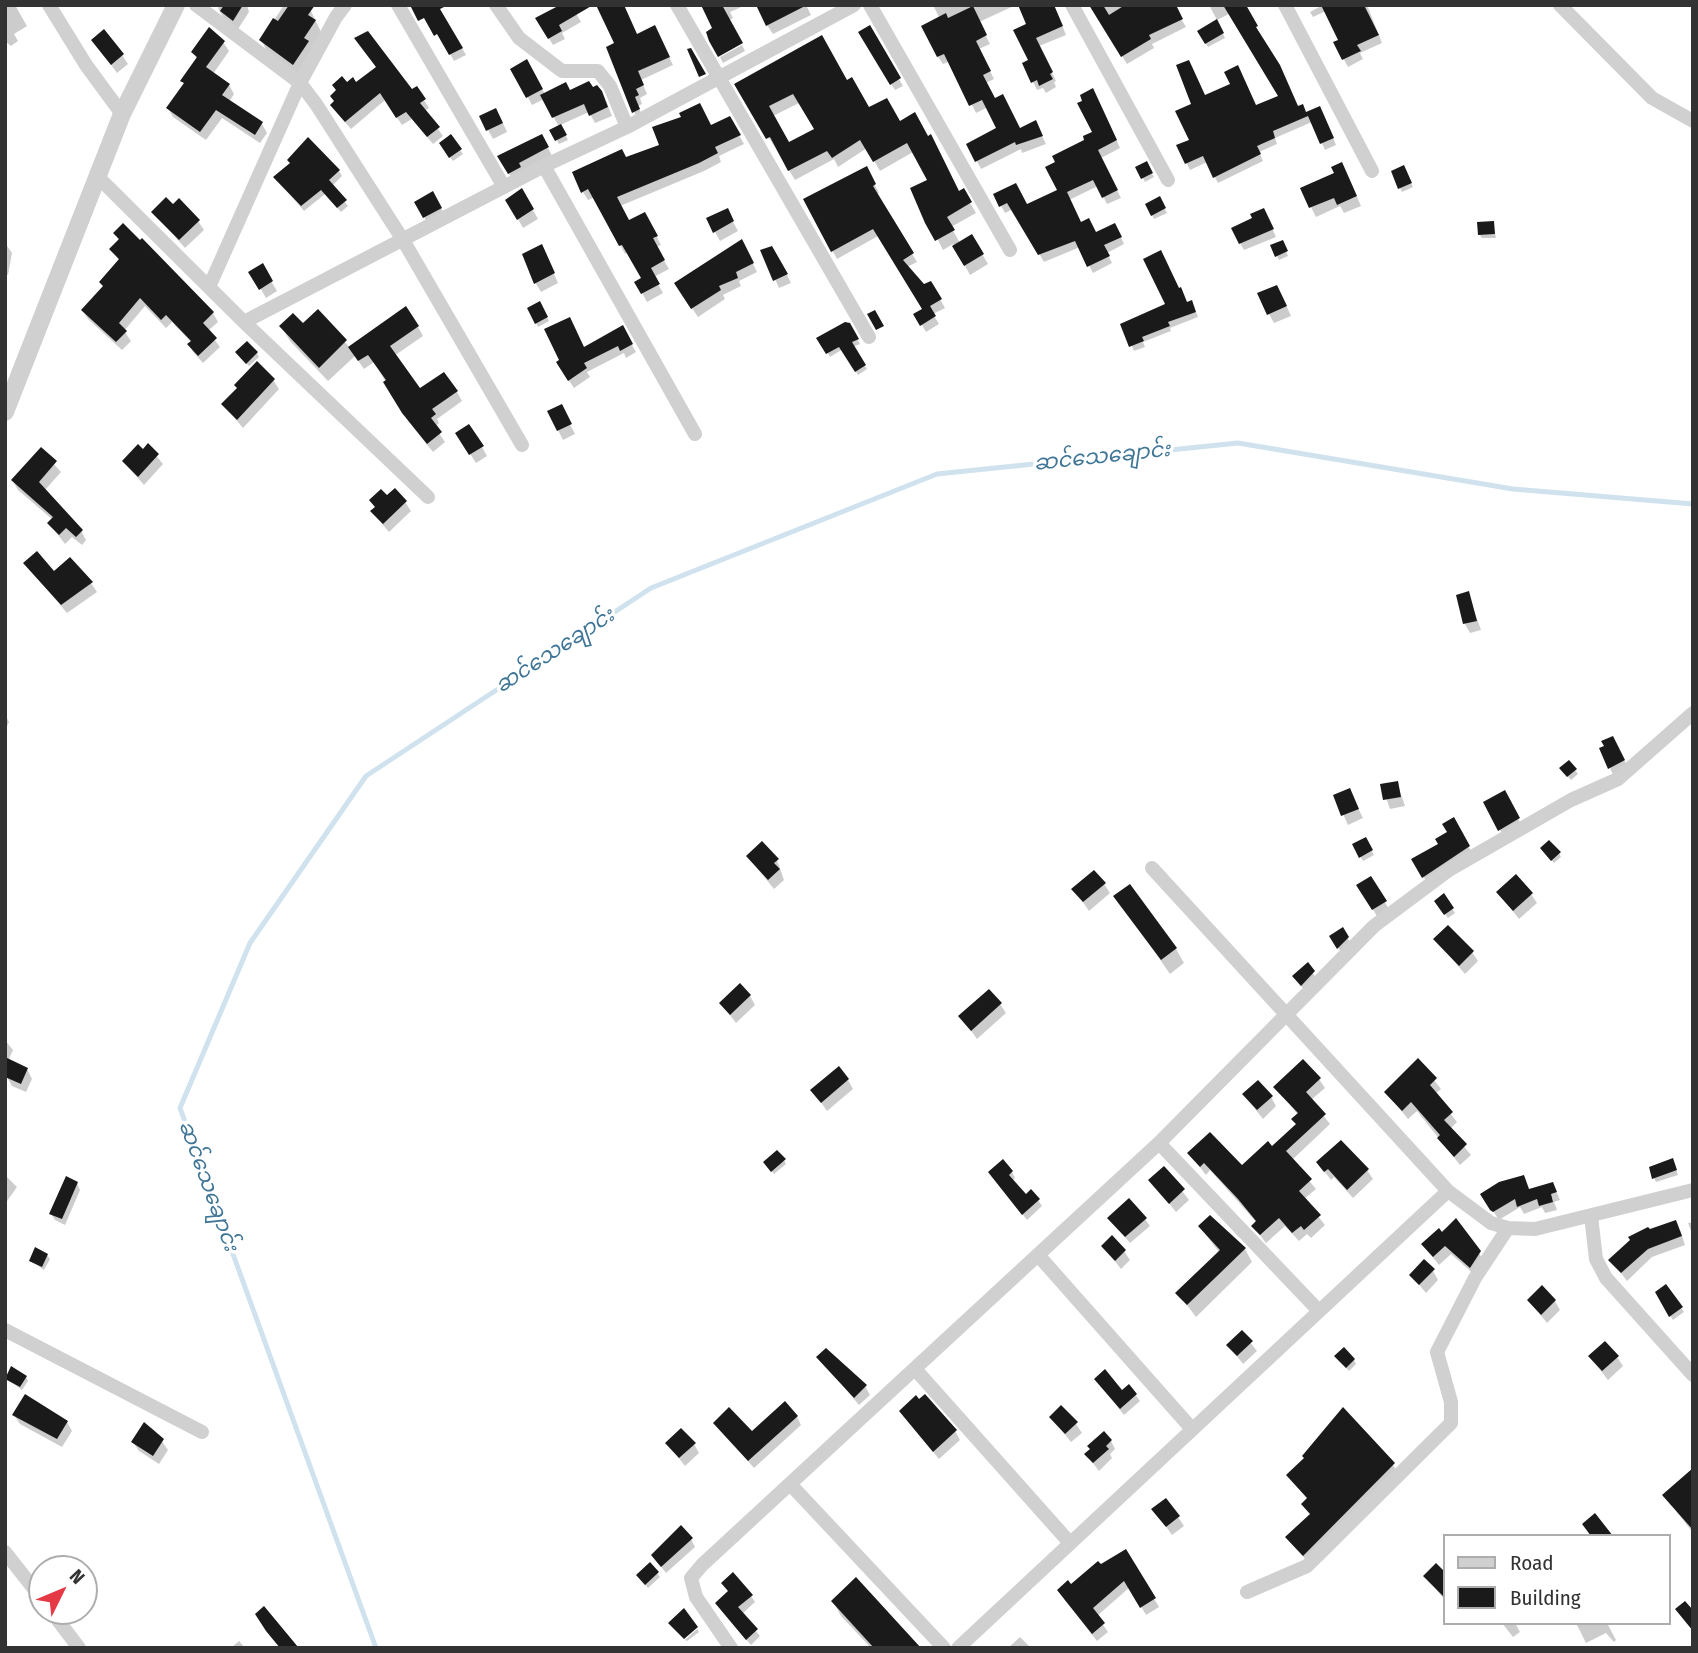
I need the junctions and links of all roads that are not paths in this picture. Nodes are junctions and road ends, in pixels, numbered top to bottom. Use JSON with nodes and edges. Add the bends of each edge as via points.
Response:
{"nodes":[{"id":1,"x":49,"y":5,"type":"edge"},
{"id":2,"x":176,"y":5,"type":"edge"},
{"id":3,"x":196,"y":5,"type":"edge"},
{"id":4,"x":345,"y":5,"type":"edge"},
{"id":5,"x":398,"y":5,"type":"edge"},
{"id":6,"x":496,"y":5,"type":"edge"},
{"id":7,"x":677,"y":5,"type":"edge"},
{"id":8,"x":854,"y":5,"type":"edge"},
{"id":9,"x":870,"y":5,"type":"edge"},
{"id":10,"x":1072,"y":5,"type":"edge"},
{"id":11,"x":1285,"y":5,"type":"edge"},
{"id":12,"x":1560,"y":5,"type":"edge"},
{"id":13,"x":718,"y":79,"type":"junction"},
{"id":14,"x":300,"y":83,"type":"junction"},
{"id":15,"x":122,"y":114,"type":"junction"},
{"id":16,"x":1693,"y":121,"type":"edge"},
{"id":17,"x":627,"y":127,"type":"junction"},
{"id":18,"x":544,"y":166,"type":"junction"},
{"id":19,"x":1372,"y":171,"type":"dead end"},
{"id":20,"x":98,"y":177,"type":"junction"},
{"id":21,"x":1168,"y":180,"type":"dead end"},
{"id":22,"x":503,"y":187,"type":"junction"},
{"id":23,"x":403,"y":240,"type":"junction"},
{"id":24,"x":1010,"y":250,"type":"dead end"},
{"id":25,"x":209,"y":287,"type":"junction"},
{"id":26,"x":244,"y":323,"type":"junction"},
{"id":27,"x":869,"y":337,"type":"dead end"},
{"id":28,"x":5,"y":412,"type":"edge"},
{"id":29,"x":695,"y":434,"type":"dead end"},
{"id":30,"x":523,"y":445,"type":"dead end"},
{"id":31,"x":428,"y":497,"type":"dead end"},
{"id":32,"x":1693,"y":713,"type":"edge"},
{"id":33,"x":1152,"y":868,"type":"dead end"},
{"id":34,"x":1287,"y":1013,"type":"junction"},
{"id":35,"x":1159,"y":1143,"type":"junction"},
{"id":36,"x":1693,"y":1190,"type":"edge"},
{"id":37,"x":1448,"y":1191,"type":"junction"},
{"id":38,"x":1591,"y":1216,"type":"junction"},
{"id":39,"x":1508,"y":1228,"type":"junction"},
{"id":40,"x":1038,"y":1255,"type":"junction"},
{"id":41,"x":1319,"y":1311,"type":"junction"},
{"id":42,"x":5,"y":1330,"type":"edge"},
{"id":43,"x":915,"y":1369,"type":"junction"},
{"id":44,"x":1693,"y":1375,"type":"edge"},
{"id":45,"x":1192,"y":1429,"type":"junction"},
{"id":46,"x":202,"y":1432,"type":"dead end"},
{"id":47,"x":790,"y":1484,"type":"junction"},
{"id":48,"x":1070,"y":1543,"type":"junction"},
{"id":49,"x":5,"y":1552,"type":"edge"},
{"id":50,"x":28,"y":1581,"type":"edge"},
{"id":51,"x":1247,"y":1592,"type":"dead end"},
{"id":52,"x":62,"y":1625,"type":"edge"},
{"id":53,"x":79,"y":1648,"type":"edge"},
{"id":54,"x":731,"y":1648,"type":"edge"},
{"id":55,"x":944,"y":1648,"type":"edge"},
{"id":56,"x":958,"y":1648,"type":"edge"}],
"edges":[{"from":1,"to":15,"type":"street"},
{"from":2,"to":15,"type":"street"},
{"from":3,"to":14,"type":"street"},
{"from":4,"to":14,"type":"street"},
{"from":5,"to":22,"type":"street"},
{"from":6,"to":17,"type":"street","via":[[519,38],[562,71],[598,71],[610,86]]},
{"from":7,"to":13,"type":"street"},
{"from":8,"to":13,"type":"street"},
{"from":9,"to":24,"type":"street"},
{"from":10,"to":21,"type":"street"},
{"from":11,"to":19,"type":"street"},
{"from":12,"to":16,"type":"street","via":[[1652,98]]},
{"from":13,"to":17,"type":"street"},
{"from":13,"to":27,"type":"street"},
{"from":14,"to":23,"type":"street"},
{"from":14,"to":25,"type":"street"},
{"from":15,"to":20,"type":"street"},
{"from":17,"to":18,"type":"street"},
{"from":18,"to":22,"type":"street"},
{"from":18,"to":29,"type":"street"},
{"from":20,"to":25,"type":"street"},
{"from":20,"to":28,"type":"street"},
{"from":22,"to":23,"type":"street"},
{"from":23,"to":26,"type":"street"},
{"from":23,"to":30,"type":"street"},
{"from":25,"to":26,"type":"street"},
{"from":26,"to":31,"type":"street"},
{"from":32,"to":34,"type":"street","via":[[1618,779],[1511,833],[1398,906]]},
{"from":33,"to":34,"type":"street"},
{"from":34,"to":35,"type":"street"},
{"from":34,"to":37,"type":"street"},
{"from":35,"to":40,"type":"street"},
{"from":35,"to":41,"type":"street"},
{"from":36,"to":38,"type":"street"},
{"from":37,"to":39,"type":"street","via":[[1491,1223]]},
{"from":37,"to":41,"type":"street"},
{"from":38,"to":39,"type":"street","via":[[1535,1229]]},
{"from":38,"to":44,"type":"street","via":[[1596,1258],[1606,1278]]},
{"from":39,"to":51,"type":"street","via":[[1475,1278],[1437,1352],[1451,1402],[1451,1423],[1307,1566]]},
{"from":40,"to":43,"type":"street"},
{"from":40,"to":45,"type":"street"},
{"from":41,"to":45,"type":"street"},
{"from":42,"to":46,"type":"street"},
{"from":43,"to":47,"type":"street"},
{"from":43,"to":48,"type":"street"},
{"from":45,"to":48,"type":"street"},
{"from":47,"to":54,"type":"street","via":[[691,1578],[696,1597]]},
{"from":47,"to":55,"type":"street"},
{"from":48,"to":56,"type":"street"},
{"from":49,"to":50,"type":"street"},
{"from":52,"to":53,"type":"street"}]}
